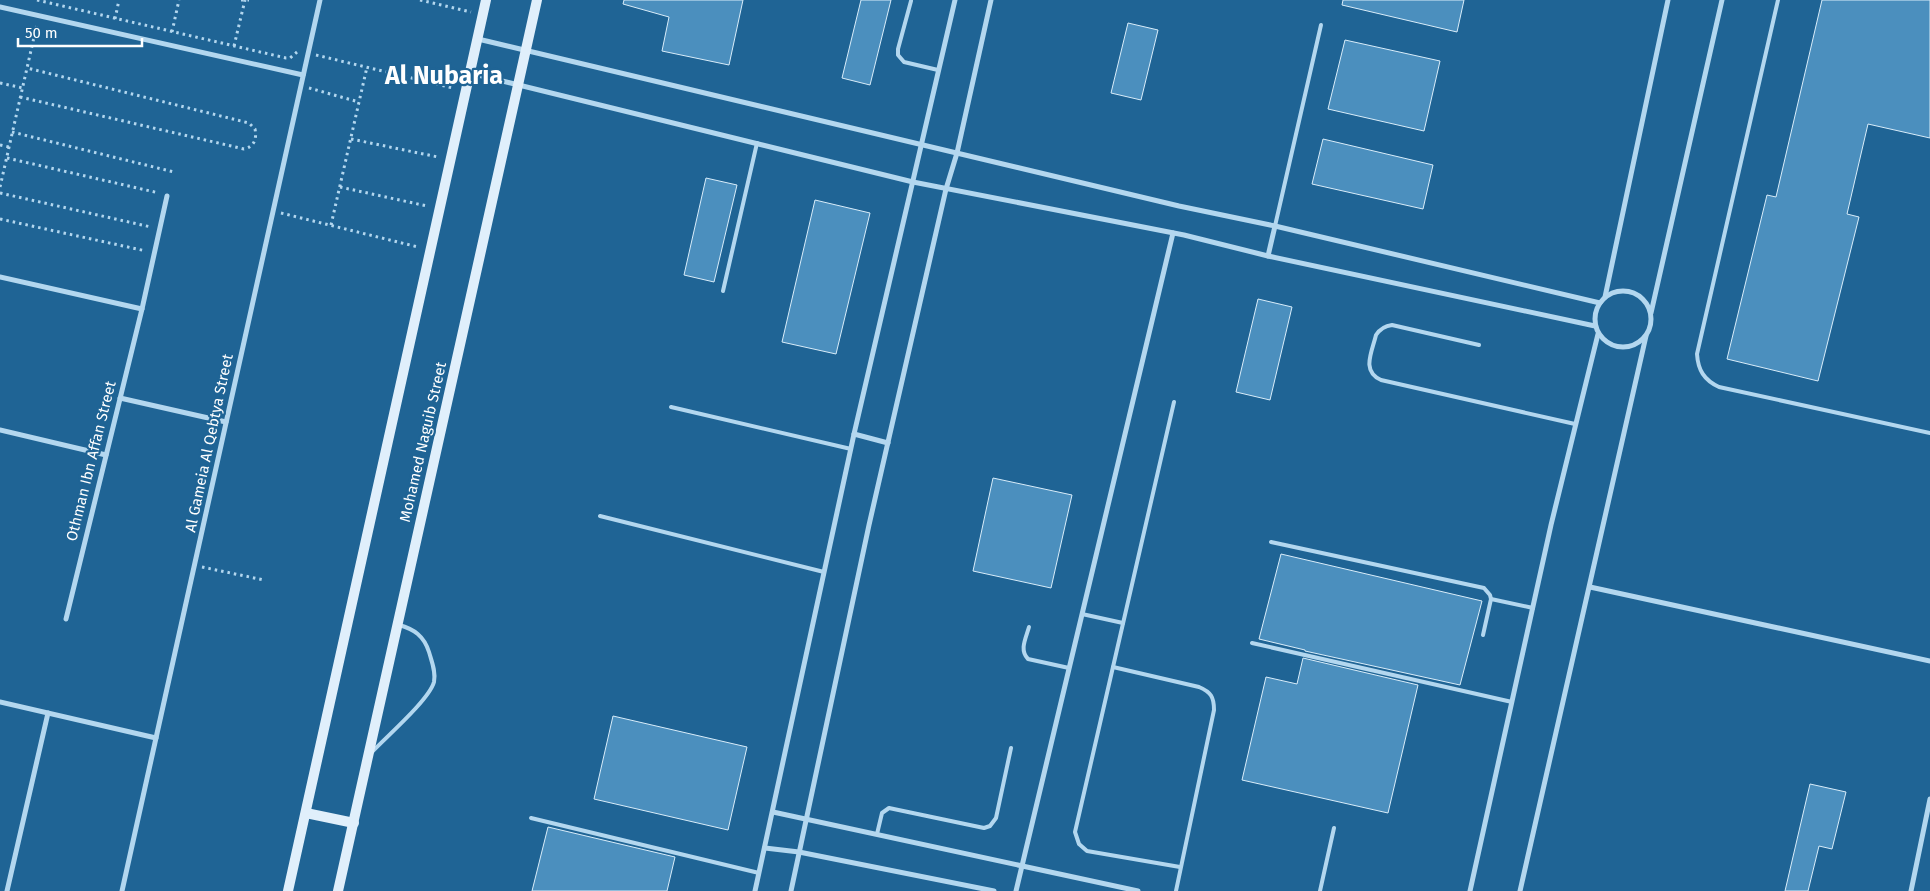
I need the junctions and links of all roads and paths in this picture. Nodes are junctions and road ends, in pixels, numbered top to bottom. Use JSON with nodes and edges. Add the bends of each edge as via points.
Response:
{"nodes":[{"id":1,"x":37,"y":0,"type":"edge"},
{"id":2,"x":119,"y":0,"type":"edge"},
{"id":3,"x":179,"y":0,"type":"edge"},
{"id":4,"x":241,"y":0,"type":"edge"},
{"id":5,"x":245,"y":0,"type":"edge"},
{"id":6,"x":249,"y":0,"type":"edge"},
{"id":7,"x":320,"y":0,"type":"edge"},
{"id":8,"x":420,"y":0,"type":"edge"},
{"id":9,"x":486,"y":0,"type":"edge"},
{"id":10,"x":538,"y":0,"type":"edge"},
{"id":11,"x":954,"y":0,"type":"edge"},
{"id":12,"x":991,"y":0,"type":"edge"},
{"id":13,"x":1668,"y":0,"type":"edge"},
{"id":14,"x":1722,"y":0,"type":"edge"},
{"id":15,"x":1778,"y":0,"type":"edge"},
{"id":16,"x":911,"y":1,"type":"edge"},
{"id":17,"x":0,"y":7,"type":"edge"},
{"id":18,"x":483,"y":15,"type":"junction"},
{"id":19,"x":39,"y":16,"type":"junction"},
{"id":20,"x":115,"y":18,"type":"junction"},
{"id":21,"x":1321,"y":25,"type":"dead end"},
{"id":22,"x":173,"y":31,"type":"junction"},
{"id":23,"x":112,"y":32,"type":"junction"},
{"id":24,"x":478,"y":39,"type":"junction"},
{"id":25,"x":170,"y":45,"type":"junction"},
{"id":26,"x":234,"y":46,"type":"junction"},
{"id":27,"x":526,"y":50,"type":"junction"},
{"id":28,"x":298,"y":51,"type":"dead end"},
{"id":29,"x":308,"y":54,"type":"junction"},
{"id":30,"x":231,"y":59,"type":"junction"},
{"id":31,"x":367,"y":67,"type":"junction"},
{"id":32,"x":27,"y":68,"type":"junction"},
{"id":33,"x":938,"y":70,"type":"junction"},
{"id":34,"x":470,"y":73,"type":"junction"},
{"id":35,"x":303,"y":75,"type":"junction"},
{"id":36,"x":0,"y":83,"type":"edge"},
{"id":37,"x":518,"y":84,"type":"junction"},
{"id":38,"x":301,"y":86,"type":"junction"},
{"id":39,"x":22,"y":88,"type":"junction"},
{"id":40,"x":466,"y":91,"type":"junction"},
{"id":41,"x":20,"y":98,"type":"junction"},
{"id":42,"x":359,"y":102,"type":"junction"},
{"id":43,"x":12,"y":132,"type":"junction"},
{"id":44,"x":351,"y":139,"type":"junction"},
{"id":45,"x":757,"y":144,"type":"junction"},
{"id":46,"x":920,"y":144,"type":"junction"},
{"id":47,"x":0,"y":145,"type":"edge"},
{"id":48,"x":9,"y":147,"type":"junction"},
{"id":49,"x":957,"y":153,"type":"junction"},
{"id":50,"x":7,"y":158,"type":"junction"},
{"id":51,"x":451,"y":160,"type":"junction"},
{"id":52,"x":174,"y":172,"type":"dead end"},
{"id":53,"x":913,"y":182,"type":"junction"},
{"id":54,"x":0,"y":187,"type":"edge"},
{"id":55,"x":340,"y":187,"type":"junction"},
{"id":56,"x":946,"y":190,"type":"junction"},
{"id":57,"x":0,"y":193,"type":"edge"},
{"id":58,"x":167,"y":196,"type":"joint"},
{"id":59,"x":440,"y":209,"type":"junction"},
{"id":60,"x":273,"y":211,"type":"junction"},
{"id":61,"x":0,"y":219,"type":"edge"},
{"id":62,"x":331,"y":225,"type":"junction"},
{"id":63,"x":1275,"y":226,"type":"junction"},
{"id":64,"x":160,"y":229,"type":"junction"},
{"id":65,"x":1173,"y":233,"type":"junction"},
{"id":66,"x":431,"y":250,"type":"junction"},
{"id":67,"x":155,"y":253,"type":"junction"},
{"id":68,"x":1268,"y":256,"type":"junction"},
{"id":69,"x":0,"y":277,"type":"edge"},
{"id":70,"x":723,"y":291,"type":"dead end"},
{"id":71,"x":1605,"y":297,"type":"junction"},
{"id":72,"x":1600,"y":303,"type":"junction"},
{"id":73,"x":142,"y":309,"type":"junction"},
{"id":74,"x":1650,"y":313,"type":"junction"},
{"id":75,"x":1595,"y":326,"type":"junction"},
{"id":76,"x":1598,"y":334,"type":"junction"},
{"id":77,"x":1646,"y":336,"type":"junction"},
{"id":78,"x":1479,"y":345,"type":"dead end"},
{"id":79,"x":120,"y":398,"type":"junction"},
{"id":80,"x":1174,"y":402,"type":"dead end"},
{"id":81,"x":671,"y":407,"type":"dead end"},
{"id":82,"x":226,"y":422,"type":"junction"},
{"id":83,"x":1575,"y":424,"type":"junction"},
{"id":84,"x":0,"y":430,"type":"edge"},
{"id":85,"x":1930,"y":433,"type":"edge"},
{"id":86,"x":854,"y":434,"type":"junction"},
{"id":87,"x":888,"y":443,"type":"junction"},
{"id":88,"x":851,"y":449,"type":"junction"},
{"id":89,"x":106,"y":455,"type":"junction"},
{"id":90,"x":600,"y":516,"type":"dead end"},
{"id":91,"x":1271,"y":542,"type":"dead end"},
{"id":92,"x":194,"y":566,"type":"junction"},
{"id":93,"x":824,"y":572,"type":"junction"},
{"id":94,"x":264,"y":580,"type":"dead end"},
{"id":95,"x":1590,"y":587,"type":"junction"},
{"id":96,"x":1491,"y":599,"type":"junction"},
{"id":97,"x":1533,"y":608,"type":"junction"},
{"id":98,"x":1082,"y":614,"type":"junction"},
{"id":99,"x":66,"y":619,"type":"dead end"},
{"id":100,"x":1123,"y":623,"type":"junction"},
{"id":101,"x":398,"y":624,"type":"junction"},
{"id":102,"x":1029,"y":627,"type":"dead end"},
{"id":103,"x":1483,"y":635,"type":"dead end"},
{"id":104,"x":1252,"y":643,"type":"dead end"},
{"id":105,"x":1930,"y":661,"type":"edge"},
{"id":106,"x":1113,"y":666,"type":"junction"},
{"id":107,"x":1069,"y":668,"type":"junction"},
{"id":108,"x":0,"y":702,"type":"edge"},
{"id":109,"x":1512,"y":702,"type":"junction"},
{"id":110,"x":48,"y":713,"type":"junction"},
{"id":111,"x":156,"y":738,"type":"junction"},
{"id":112,"x":1011,"y":748,"type":"dead end"},
{"id":113,"x":369,"y":756,"type":"junction"},
{"id":114,"x":1930,"y":798,"type":"edge"},
{"id":115,"x":306,"y":812,"type":"junction"},
{"id":116,"x":773,"y":812,"type":"junction"},
{"id":117,"x":531,"y":818,"type":"dead end"},
{"id":118,"x":806,"y":819,"type":"junction"},
{"id":119,"x":354,"y":823,"type":"junction"},
{"id":120,"x":1334,"y":828,"type":"dead end"},
{"id":121,"x":877,"y":834,"type":"junction"},
{"id":122,"x":764,"y":848,"type":"junction"},
{"id":123,"x":799,"y":852,"type":"junction"},
{"id":124,"x":1022,"y":866,"type":"junction"},
{"id":125,"x":1180,"y":868,"type":"junction"},
{"id":126,"x":759,"y":873,"type":"junction"},
{"id":127,"x":1114,"y":888,"type":"edge"},
{"id":128,"x":7,"y":891,"type":"edge"},
{"id":129,"x":122,"y":891,"type":"edge"},
{"id":130,"x":288,"y":891,"type":"edge"},
{"id":131,"x":338,"y":891,"type":"edge"},
{"id":132,"x":755,"y":891,"type":"edge"},
{"id":133,"x":791,"y":891,"type":"edge"},
{"id":134,"x":994,"y":891,"type":"edge"},
{"id":135,"x":1016,"y":891,"type":"edge"},
{"id":136,"x":1138,"y":891,"type":"edge"},
{"id":137,"x":1176,"y":891,"type":"edge"},
{"id":138,"x":1320,"y":891,"type":"edge"},
{"id":139,"x":1470,"y":891,"type":"edge"},
{"id":140,"x":1520,"y":891,"type":"edge"},
{"id":141,"x":1911,"y":891,"type":"edge"}],
"edges":[{"from":1,"to":20,"type":"path"},
{"from":2,"to":20,"type":"path"},
{"from":3,"to":22,"type":"path"},
{"from":4,"to":5,"type":"path"},
{"from":5,"to":6,"type":"path"},
{"from":5,"to":26,"type":"path"},
{"from":7,"to":29,"type":"street","name":"Al Gameia Al Qebtya Street"},
{"from":8,"to":18,"type":"path"},
{"from":9,"to":18,"type":"street"},
{"from":10,"to":27,"type":"street","name":"Mohamed Naguib Street"},
{"from":11,"to":33,"type":"street"},
{"from":12,"to":49,"type":"street"},
{"from":13,"to":71,"type":"street"},
{"from":14,"to":74,"type":"street"},
{"from":15,"to":85,"type":"lane","via":[[1697,365],[1709,382],[1719,387]]},
{"from":16,"to":33,"type":"lane","via":[[898,55],[904,62]]},
{"from":17,"to":19,"type":"street"},
{"from":18,"to":24,"type":"street"},
{"from":19,"to":23,"type":"street"},
{"from":19,"to":32,"type":"path"},
{"from":20,"to":22,"type":"path"},
{"from":20,"to":23,"type":"path"},
{"from":21,"to":63,"type":"lane"},
{"from":22,"to":25,"type":"path"},
{"from":22,"to":26,"type":"path"},
{"from":23,"to":25,"type":"street"},
{"from":24,"to":27,"type":"street"},
{"from":24,"to":34,"type":"street"},
{"from":25,"to":30,"type":"street"},
{"from":26,"to":28,"type":"path","via":[[290,58]]},
{"from":26,"to":30,"type":"path"},
{"from":27,"to":37,"type":"street","name":"Mohamed Naguib Street"},
{"from":27,"to":46,"type":"street"},
{"from":29,"to":31,"type":"path"},
{"from":29,"to":35,"type":"street","name":"Al Gameia Al Qebtya Street"},
{"from":30,"to":35,"type":"street"},
{"from":31,"to":40,"type":"path"},
{"from":31,"to":42,"type":"path"},
{"from":32,"to":39,"type":"path"},
{"from":32,"to":41,"type":"path","via":[[249,123],[256,133],[254,144],[244,149]]},
{"from":33,"to":46,"type":"street"},
{"from":34,"to":37,"type":"street"},
{"from":34,"to":40,"type":"street"},
{"from":35,"to":38,"type":"street","name":"Al Gameia Al Qebtya Street"},
{"from":36,"to":39,"type":"path"},
{"from":37,"to":45,"type":"street"},
{"from":37,"to":101,"type":"street","name":"Mohamed Naguib Street"},
{"from":38,"to":42,"type":"path"},
{"from":38,"to":60,"type":"street","name":"Al Gameia Al Qebtya Street"},
{"from":39,"to":41,"type":"path"},
{"from":40,"to":51,"type":"street"},
{"from":41,"to":43,"type":"path"},
{"from":42,"to":44,"type":"path"},
{"from":43,"to":48,"type":"path"},
{"from":43,"to":52,"type":"path"},
{"from":44,"to":51,"type":"path"},
{"from":44,"to":55,"type":"path"},
{"from":45,"to":53,"type":"street"},
{"from":45,"to":70,"type":"lane"},
{"from":46,"to":49,"type":"street"},
{"from":46,"to":53,"type":"street"},
{"from":47,"to":48,"type":"path"},
{"from":48,"to":50,"type":"path"},
{"from":49,"to":56,"type":"street"},
{"from":49,"to":63,"type":"street"},
{"from":50,"to":54,"type":"path"},
{"from":50,"to":58,"type":"path"},
{"from":51,"to":59,"type":"street"},
{"from":53,"to":56,"type":"street"},
{"from":53,"to":86,"type":"street"},
{"from":55,"to":59,"type":"path"},
{"from":55,"to":62,"type":"path"},
{"from":56,"to":65,"type":"street"},
{"from":56,"to":87,"type":"street"},
{"from":57,"to":64,"type":"path"},
{"from":58,"to":64,"type":"street","name":"Othman Ibn Affan Street"},
{"from":59,"to":66,"type":"street"},
{"from":60,"to":62,"type":"path"},
{"from":60,"to":82,"type":"street","name":"Al Gameia Al Qebtya Street"},
{"from":61,"to":67,"type":"path"},
{"from":62,"to":66,"type":"path"},
{"from":63,"to":68,"type":"street"},
{"from":63,"to":72,"type":"street"},
{"from":64,"to":67,"type":"street","name":"Othman Ibn Affan Street"},
{"from":65,"to":68,"type":"street"},
{"from":65,"to":98,"type":"street"},
{"from":66,"to":115,"type":"street"},
{"from":67,"to":73,"type":"street","name":"Othman Ibn Affan Street"},
{"from":68,"to":75,"type":"street"},
{"from":69,"to":73,"type":"street"},
{"from":71,"to":72,"type":"street"},
{"from":71,"to":74,"type":"street","via":[[1629,291],[1643,299]]},
{"from":72,"to":75,"type":"street"},
{"from":73,"to":79,"type":"street","name":"Othman Ibn Affan Street"},
{"from":74,"to":77,"type":"street"},
{"from":75,"to":76,"type":"street"},
{"from":76,"to":77,"type":"street","via":[[1618,347],[1634,345]]},
{"from":76,"to":83,"type":"street"},
{"from":77,"to":95,"type":"street"},
{"from":78,"to":83,"type":"lane","via":[[1387,326],[1376,336],[1370,372],[1381,380]]},
{"from":79,"to":82,"type":"street"},
{"from":79,"to":89,"type":"street","name":"Othman Ibn Affan Street"},
{"from":80,"to":100,"type":"lane"},
{"from":81,"to":88,"type":"lane"},
{"from":82,"to":92,"type":"street","name":"Al Gameia Al Qebtya Street"},
{"from":83,"to":97,"type":"street"},
{"from":84,"to":89,"type":"street"},
{"from":86,"to":87,"type":"street"},
{"from":86,"to":88,"type":"street"},
{"from":87,"to":118,"type":"street"},
{"from":88,"to":93,"type":"street"},
{"from":89,"to":99,"type":"street","name":"Othman Ibn Affan Street"},
{"from":90,"to":93,"type":"lane"},
{"from":91,"to":96,"type":"lane","via":[[1484,588]]},
{"from":92,"to":94,"type":"path"},
{"from":92,"to":111,"type":"street","name":"Al Gameia Al Qebtya Street"},
{"from":93,"to":116,"type":"street"},
{"from":95,"to":105,"type":"street"},
{"from":95,"to":140,"type":"street"},
{"from":96,"to":97,"type":"lane"},
{"from":96,"to":103,"type":"lane"},
{"from":97,"to":109,"type":"street"},
{"from":98,"to":100,"type":"lane"},
{"from":98,"to":107,"type":"street"},
{"from":100,"to":106,"type":"lane"},
{"from":101,"to":113,"type":"street","name":"Mohamed Naguib Street"},
{"from":101,"to":113,"type":"lane","via":[[415,631],[424,640],[434,667],[434,682],[426,696]]},
{"from":102,"to":107,"type":"lane","via":[[1023,650],[1026,657]]},
{"from":104,"to":109,"type":"lane"},
{"from":106,"to":125,"type":"lane","via":[[1199,687],[1209,691],[1214,700]]},
{"from":106,"to":125,"type":"lane","via":[[1076,838],[1087,851]]},
{"from":107,"to":124,"type":"street"},
{"from":108,"to":110,"type":"street"},
{"from":109,"to":139,"type":"street"},
{"from":110,"to":111,"type":"street"},
{"from":110,"to":128,"type":"street"},
{"from":111,"to":129,"type":"street","name":"Al Gameia Al Qebtya Street"},
{"from":112,"to":121,"type":"lane","via":[[996,818],[990,826],[979,827],[889,808],[882,813]]},
{"from":113,"to":119,"type":"street","name":"Mohamed Naguib Street"},
{"from":114,"to":141,"type":"street"},
{"from":115,"to":119,"type":"street"},
{"from":115,"to":130,"type":"street"},
{"from":116,"to":118,"type":"street"},
{"from":116,"to":122,"type":"street"},
{"from":117,"to":126,"type":"lane"},
{"from":118,"to":121,"type":"street"},
{"from":118,"to":123,"type":"street"},
{"from":119,"to":131,"type":"street","name":"Mohamed Naguib Street"},
{"from":120,"to":138,"type":"lane"},
{"from":121,"to":124,"type":"street"},
{"from":122,"to":123,"type":"street"},
{"from":122,"to":126,"type":"street"},
{"from":123,"to":133,"type":"street"},
{"from":123,"to":134,"type":"street"},
{"from":124,"to":127,"type":"street"},
{"from":124,"to":135,"type":"street"},
{"from":125,"to":137,"type":"lane"},
{"from":126,"to":132,"type":"street"},
{"from":127,"to":136,"type":"street"}]}
